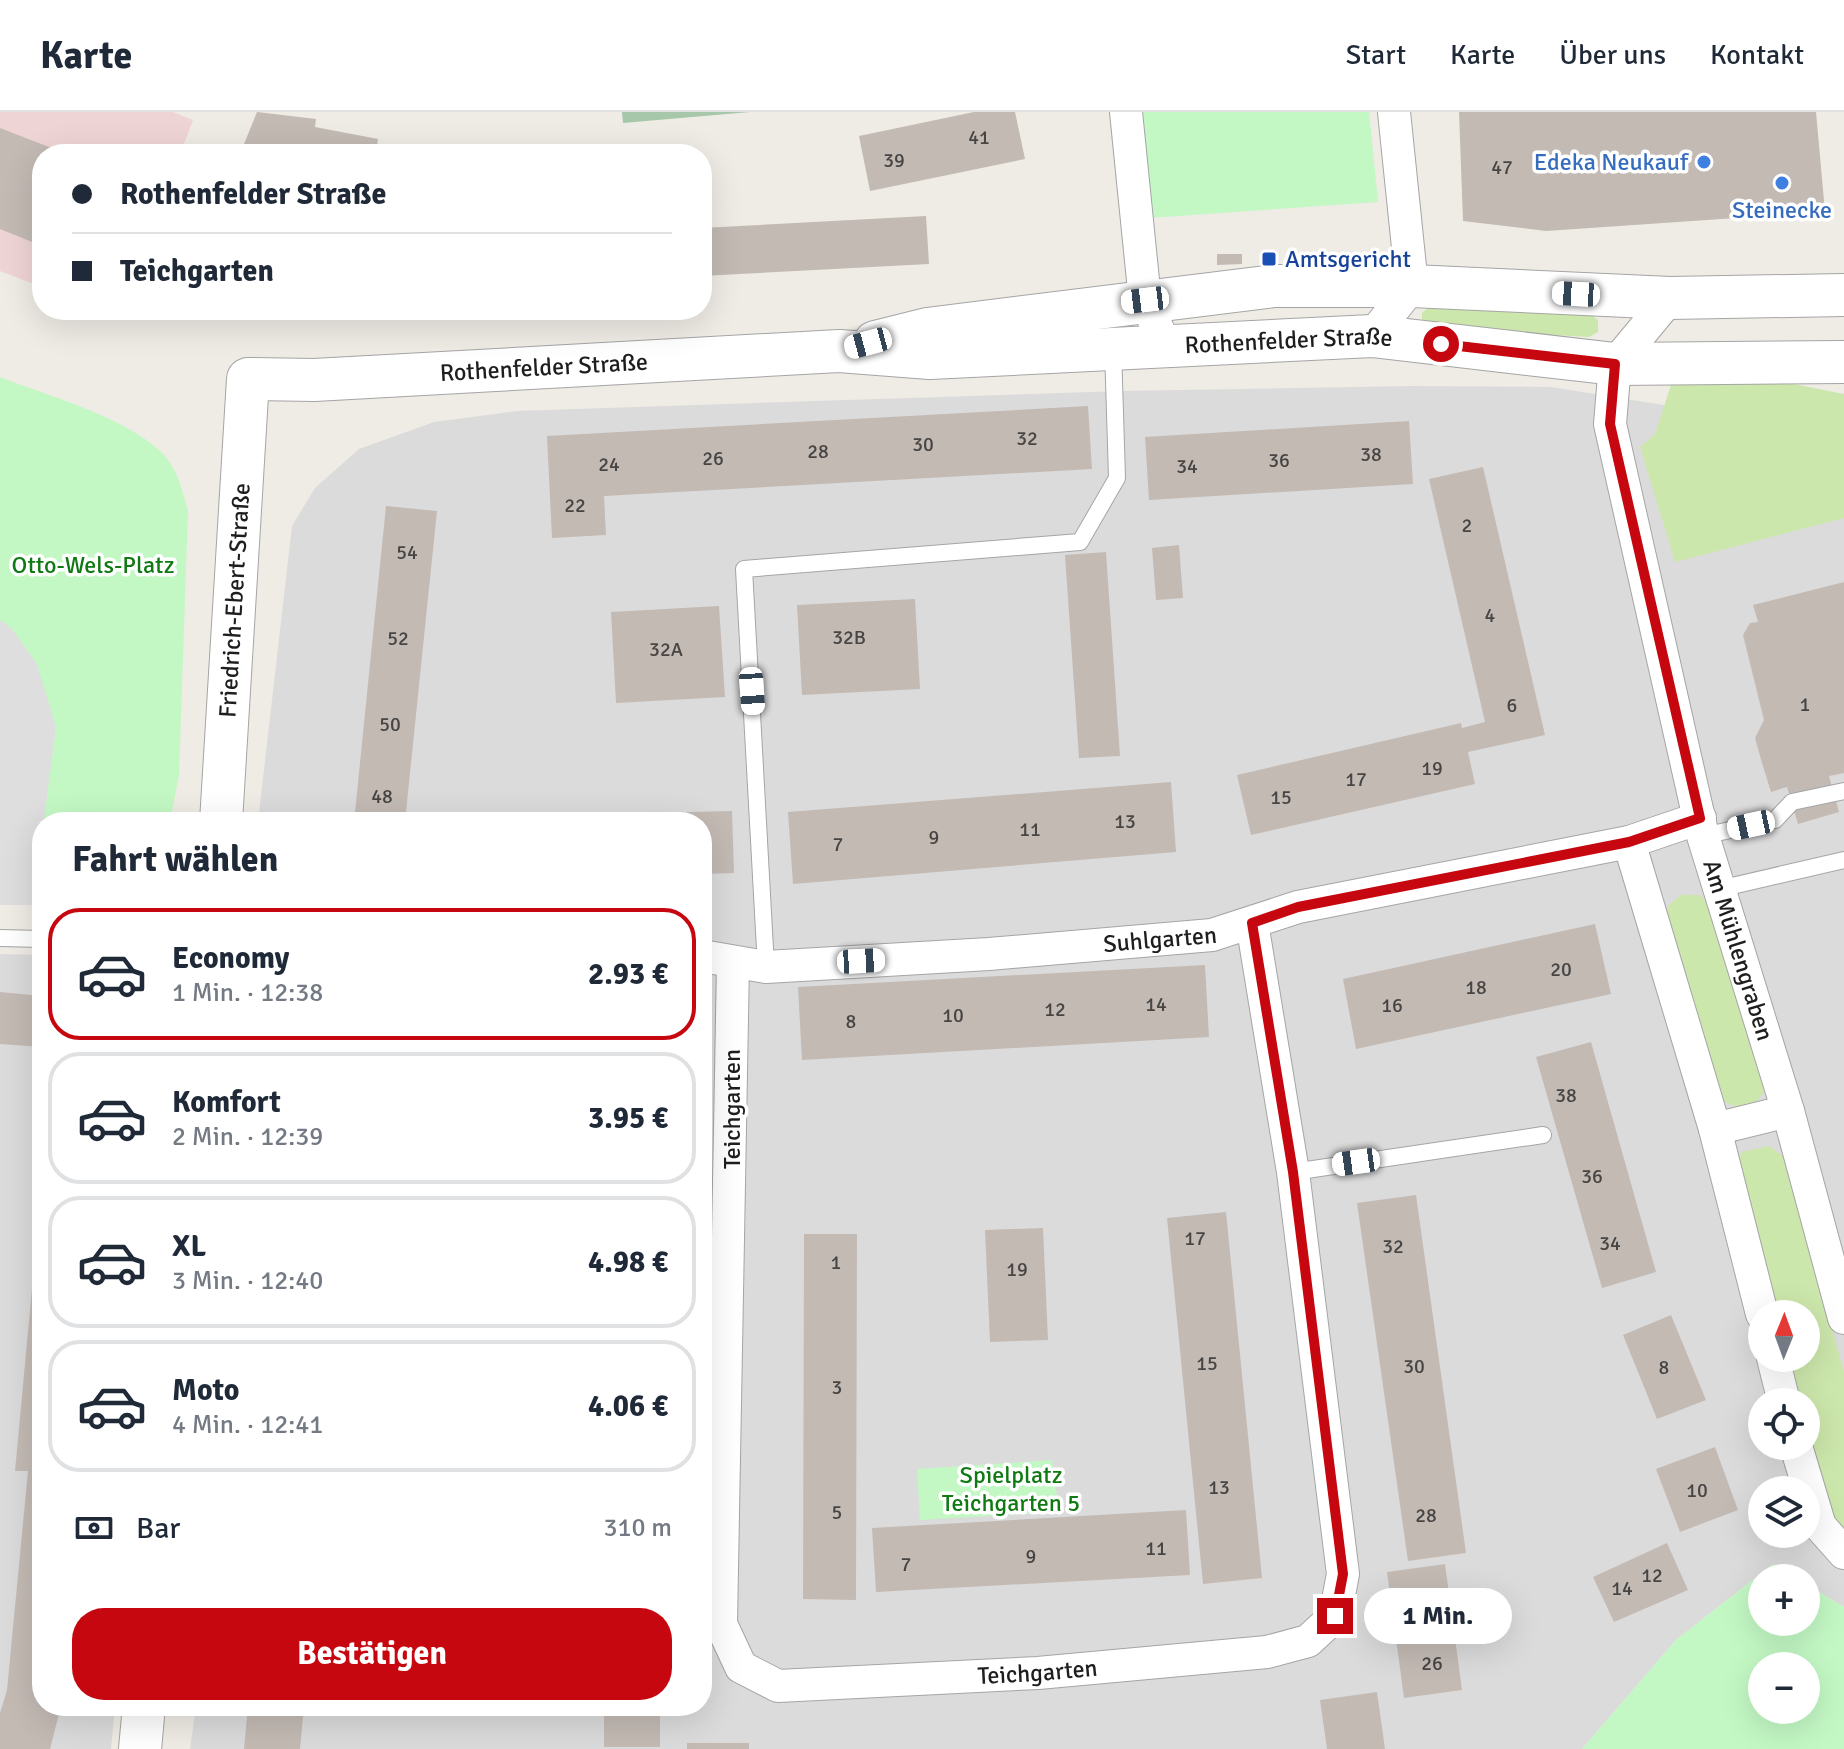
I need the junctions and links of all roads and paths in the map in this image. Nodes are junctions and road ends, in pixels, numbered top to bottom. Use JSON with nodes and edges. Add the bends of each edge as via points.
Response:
{"nodes":[{"id":1,"x":1126,"y":112,"type":"edge"},
{"id":2,"x":1394,"y":112,"type":"edge"},
{"id":3,"x":1412,"y":286,"type":"junction"},
{"id":4,"x":1844,"y":287,"type":"edge"},
{"id":5,"x":1844,"y":295,"type":"edge"},
{"id":6,"x":1802,"y":296,"type":"junction"},
{"id":7,"x":1670,"y":298,"type":"junction"},
{"id":8,"x":1145,"y":300,"type":"junction"},
{"id":9,"x":1372,"y":336,"type":"junction"},
{"id":10,"x":1164,"y":343,"type":"junction"},
{"id":11,"x":1113,"y":346,"type":"junction"},
{"id":12,"x":839,"y":351,"type":"junction"},
{"id":13,"x":1844,"y":362,"type":"edge"},
{"id":14,"x":1615,"y":364,"type":"junction"},
{"id":15,"x":1793,"y":364,"type":"junction"},
{"id":16,"x":1844,"y":376,"type":"edge"},
{"id":17,"x":248,"y":379,"type":"joint"},
{"id":18,"x":1844,"y":791,"type":"edge"},
{"id":19,"x":222,"y":812,"type":"edge"},
{"id":20,"x":1701,"y":827,"type":"junction"},
{"id":21,"x":1629,"y":842,"type":"junction"},
{"id":22,"x":1844,"y":860,"type":"edge"},
{"id":23,"x":1719,"y":889,"type":"junction"},
{"id":24,"x":1252,"y":923,"type":"junction"},
{"id":25,"x":0,"y":938,"type":"edge"},
{"id":26,"x":32,"y":939,"type":"edge"},
{"id":27,"x":712,"y":958,"type":"edge"},
{"id":28,"x":733,"y":963,"type":"junction"},
{"id":29,"x":766,"y":967,"type":"junction"},
{"id":30,"x":1788,"y":1111,"type":"junction"},
{"id":31,"x":1715,"y":1129,"type":"junction"},
{"id":32,"x":1543,"y":1135,"type":"dead end"},
{"id":33,"x":1293,"y":1172,"type":"junction"},
{"id":34,"x":1758,"y":1300,"type":"edge"},
{"id":35,"x":1843,"y":1310,"type":"edge"},
{"id":36,"x":1800,"y":1460,"type":"edge"},
{"id":37,"x":1844,"y":1553,"type":"edge"},
{"id":38,"x":143,"y":1716,"type":"edge"},
{"id":39,"x":140,"y":1749,"type":"edge"}],
"edges":[{"from":1,"to":8,"type":"street","name":"Rothenfelder Straße"},
{"from":2,"to":3,"type":"street"},
{"from":3,"to":7,"type":"street","name":"Rothenfelder Straße"},
{"from":3,"to":8,"type":"street","name":"Rothenfelder Straße","via":[[1274,286]]},
{"from":3,"to":9,"type":"street"},
{"from":4,"to":6,"type":"street"},
{"from":5,"to":6,"type":"street","name":"Rothenfelder Straße"},
{"from":6,"to":7,"type":"street","name":"Rothenfelder Straße"},
{"from":7,"to":14,"type":"street"},
{"from":8,"to":10,"type":"street","name":"Rothenfelder Straße"},
{"from":8,"to":12,"type":"street","name":"Rothenfelder Straße","via":[[927,329]]},
{"from":9,"to":10,"type":"street","name":"Rothenfelder Straße"},
{"from":9,"to":14,"type":"street","name":"Rothenfelder Straße"},
{"from":10,"to":11,"type":"street","name":"Rothenfelder Straße"},
{"from":11,"to":12,"type":"street","name":"Rothenfelder Straße","via":[[930,358]]},
{"from":11,"to":29,"type":"lane","via":[[1117,478],[1080,542],[744,569]]},
{"from":12,"to":17,"type":"street","name":"Rothenfelder Straße","via":[[314,380]]},
{"from":13,"to":15,"type":"street","name":"Rothenfelder Straße"},
{"from":14,"to":15,"type":"street","name":"Rothenfelder Straße"},
{"from":14,"to":20,"type":"street","name":"Am Mühlengraben","via":[[1610,424]]},
{"from":15,"to":16,"type":"street"},
{"from":17,"to":19,"type":"street","name":"Friedrich-Ebert-Straße"},
{"from":18,"to":20,"type":"lane","via":[[1792,802],[1775,820]]},
{"from":20,"to":21,"type":"street","name":"Suhlgarten"},
{"from":20,"to":23,"type":"street","name":"Am Mühlengraben"},
{"from":21,"to":24,"type":"street","name":"Suhlgarten","via":[[1298,907]]},
{"from":21,"to":31,"type":"street"},
{"from":22,"to":23,"type":"lane"},
{"from":23,"to":30,"type":"street","name":"Am Mühlengraben"},
{"from":24,"to":29,"type":"street","name":"Suhlgarten","via":[[1212,935]]},
{"from":24,"to":33,"type":"street","name":"Teichgarten"},
{"from":25,"to":26,"type":"lane"},
{"from":27,"to":28,"type":"street","name":"Suhlgarten"},
{"from":28,"to":29,"type":"street","name":"Suhlgarten"},
{"from":28,"to":33,"type":"street","name":"Teichgarten","via":[[721,1624],[741,1667],[778,1686],[1038,1673],[1267,1652],[1308,1641],[1335,1616],[1343,1574]]},
{"from":30,"to":31,"type":"street"},
{"from":30,"to":35,"type":"street","name":"Am Mühlengraben"},
{"from":31,"to":34,"type":"street"},
{"from":32,"to":33,"type":"lane"},
{"from":36,"to":37,"type":"street","via":[[1820,1526]]},
{"from":38,"to":39,"type":"street"}]}
